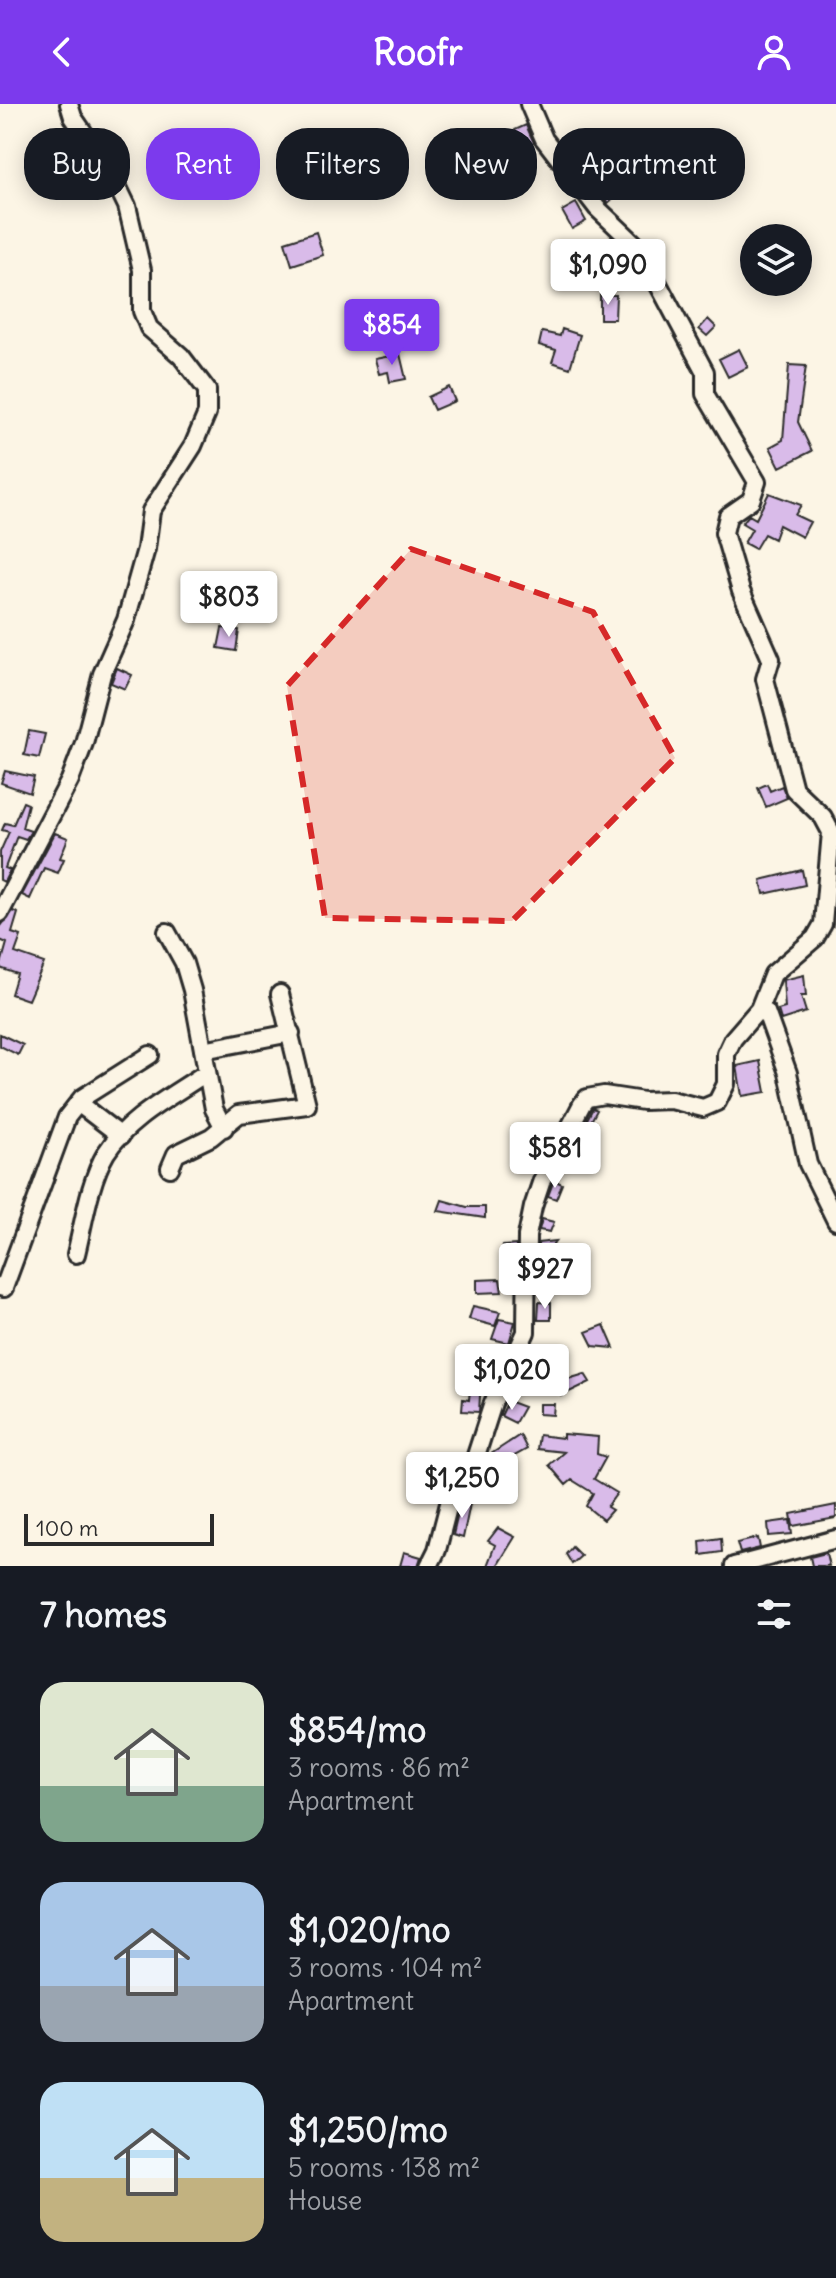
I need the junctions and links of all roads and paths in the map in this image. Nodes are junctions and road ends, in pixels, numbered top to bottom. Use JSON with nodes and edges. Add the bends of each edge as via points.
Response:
{"nodes":[{"id":1,"x":69,"y":104,"type":"edge"},
{"id":2,"x":529,"y":104,"type":"edge"},
{"id":3,"x":0,"y":913,"type":"edge"},
{"id":4,"x":167,"y":932,"type":"dead end"},
{"id":5,"x":280,"y":994,"type":"dead end"},
{"id":6,"x":759,"y":1009,"type":"junction"},
{"id":7,"x":291,"y":1033,"type":"junction"},
{"id":8,"x":203,"y":1050,"type":"junction"},
{"id":9,"x":150,"y":1055,"type":"dead end"},
{"id":10,"x":207,"y":1072,"type":"junction"},
{"id":11,"x":78,"y":1103,"type":"junction"},
{"id":12,"x":224,"y":1128,"type":"junction"},
{"id":13,"x":121,"y":1136,"type":"junction"},
{"id":14,"x":170,"y":1168,"type":"dead end"},
{"id":15,"x":836,"y":1221,"type":"edge"},
{"id":16,"x":76,"y":1254,"type":"dead end"},
{"id":17,"x":0,"y":1287,"type":"edge"},
{"id":18,"x":836,"y":1539,"type":"edge"},
{"id":19,"x":429,"y":1566,"type":"edge"},
{"id":20,"x":734,"y":1566,"type":"edge"}],
"edges":[{"from":1,"to":3,"type":"street","via":[[127,206],[149,328],[181,356],[207,390],[207,413],[193,446],[151,511],[126,620],[102,674],[84,743]]},
{"from":2,"to":6,"type":"street","via":[[544,139],[579,185],[639,248],[705,372],[705,394],[757,482],[751,500],[728,516],[724,533],[741,591],[771,659],[765,679],[794,789],[831,832],[823,924],[806,947],[773,974]]},
{"from":4,"to":8,"type":"street","via":[[184,963]]},
{"from":5,"to":7,"type":"street"},
{"from":6,"to":15,"type":"street","via":[[766,1012],[788,1073],[808,1164]]},
{"from":6,"to":19,"type":"street","via":[[728,1046],[726,1084],[710,1106],[604,1095],[582,1104],[533,1207],[527,1236],[526,1332],[493,1403],[472,1468],[451,1496]]},
{"from":7,"to":8,"type":"street"},
{"from":7,"to":12,"type":"street","via":[[307,1105],[252,1109]]},
{"from":8,"to":10,"type":"street"},
{"from":9,"to":11,"type":"street"},
{"from":10,"to":12,"type":"street","via":[[214,1109]]},
{"from":10,"to":13,"type":"street"},
{"from":11,"to":13,"type":"street"},
{"from":11,"to":17,"type":"street","via":[[57,1136],[4,1288]]},
{"from":12,"to":14,"type":"street","via":[[176,1154]]},
{"from":13,"to":16,"type":"street","via":[[98,1172]]},
{"from":18,"to":20,"type":"street"}]}
